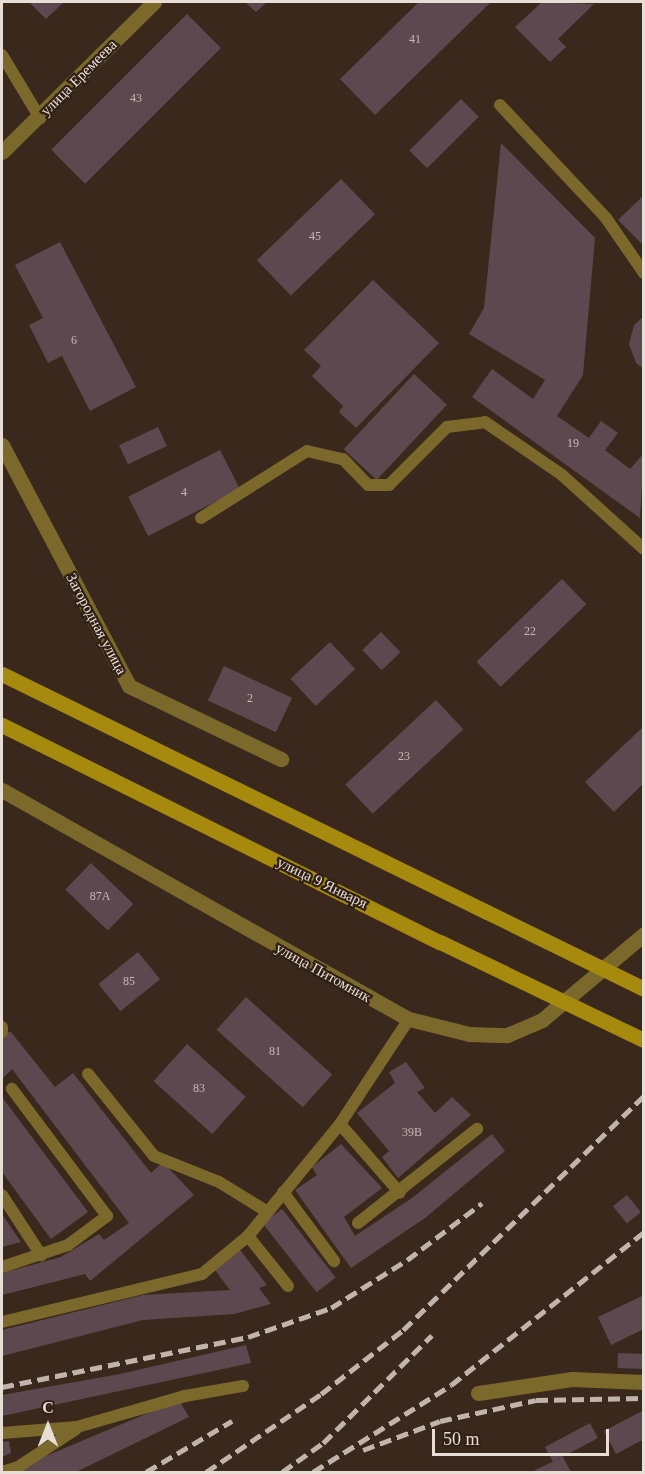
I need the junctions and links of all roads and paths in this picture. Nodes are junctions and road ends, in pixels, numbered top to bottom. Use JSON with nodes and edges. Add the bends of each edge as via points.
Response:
{"nodes":[{"id":1,"x":154,"y":2,"type":"edge"},
{"id":2,"x":2,"y":55,"type":"edge"},
{"id":3,"x":500,"y":105,"type":"dead end"},
{"id":4,"x":40,"y":118,"type":"junction"},
{"id":5,"x":2,"y":153,"type":"edge"},
{"id":6,"x":644,"y":273,"type":"edge"},
{"id":7,"x":2,"y":445,"type":"edge"},
{"id":8,"x":201,"y":518,"type":"dead end"},
{"id":9,"x":643,"y":548,"type":"edge"},
{"id":10,"x":2,"y":675,"type":"edge"},
{"id":11,"x":2,"y":725,"type":"edge"},
{"id":12,"x":281,"y":759,"type":"dead end"},
{"id":13,"x":2,"y":790,"type":"edge"},
{"id":14,"x":644,"y":934,"type":"edge"},
{"id":15,"x":644,"y":989,"type":"edge"},
{"id":16,"x":409,"y":1020,"type":"junction"},
{"id":17,"x":644,"y":1040,"type":"edge"},
{"id":18,"x":88,"y":1074,"type":"dead end"},
{"id":19,"x":12,"y":1089,"type":"dead end"},
{"id":20,"x":340,"y":1124,"type":"junction"},
{"id":21,"x":477,"y":1129,"type":"dead end"},
{"id":22,"x":284,"y":1192,"type":"junction"},
{"id":23,"x":400,"y":1193,"type":"junction"},
{"id":24,"x":2,"y":1195,"type":"edge"},
{"id":25,"x":268,"y":1212,"type":"junction"},
{"id":26,"x":358,"y":1223,"type":"dead end"},
{"id":27,"x":248,"y":1236,"type":"junction"},
{"id":28,"x":41,"y":1256,"type":"junction"},
{"id":29,"x":334,"y":1261,"type":"dead end"},
{"id":30,"x":2,"y":1266,"type":"edge"},
{"id":31,"x":288,"y":1286,"type":"dead end"},
{"id":32,"x":2,"y":1322,"type":"edge"},
{"id":33,"x":644,"y":1382,"type":"edge"},
{"id":34,"x":243,"y":1386,"type":"dead end"},
{"id":35,"x":478,"y":1393,"type":"dead end"},
{"id":36,"x":77,"y":1427,"type":"junction"},
{"id":37,"x":2,"y":1433,"type":"edge"},
{"id":38,"x":2,"y":1473,"type":"edge"}],
"edges":[{"from":1,"to":4,"type":"street","name":"улица Еремеева"},
{"from":2,"to":4,"type":"lane"},
{"from":3,"to":6,"type":"lane","via":[[606,218]]},
{"from":4,"to":5,"type":"street","name":"улица Еремеева"},
{"from":7,"to":12,"type":"street","name":"Загородная улица","via":[[129,686]]},
{"from":8,"to":9,"type":"lane","via":[[307,451],[343,459],[369,486],[389,485],[447,427],[485,422],[562,475]]},
{"from":10,"to":15,"type":"main road","bridge":true},
{"from":11,"to":17,"type":"main road","name":"улица 9 Января","bridge":true},
{"from":13,"to":16,"type":"street","name":"улица Питомник"},
{"from":14,"to":16,"type":"street","name":"улица Питомник","via":[[542,1020],[507,1035],[470,1034]]},
{"from":16,"to":20,"type":"lane"},
{"from":18,"to":25,"type":"lane","via":[[154,1156],[219,1182]]},
{"from":19,"to":28,"type":"lane","via":[[107,1216],[68,1245]]},
{"from":20,"to":22,"type":"lane"},
{"from":20,"to":23,"type":"lane"},
{"from":21,"to":23,"type":"lane"},
{"from":22,"to":25,"type":"lane"},
{"from":22,"to":29,"type":"lane"},
{"from":23,"to":26,"type":"lane"},
{"from":24,"to":28,"type":"lane"},
{"from":25,"to":27,"type":"lane"},
{"from":27,"to":31,"type":"lane"},
{"from":27,"to":32,"type":"lane","via":[[202,1274]]},
{"from":28,"to":30,"type":"lane"},
{"from":33,"to":35,"type":"street","via":[[572,1379]]},
{"from":34,"to":36,"type":"lane","via":[[185,1396]]},
{"from":36,"to":37,"type":"lane"},
{"from":36,"to":38,"type":"lane","via":[[18,1467]]}]}
